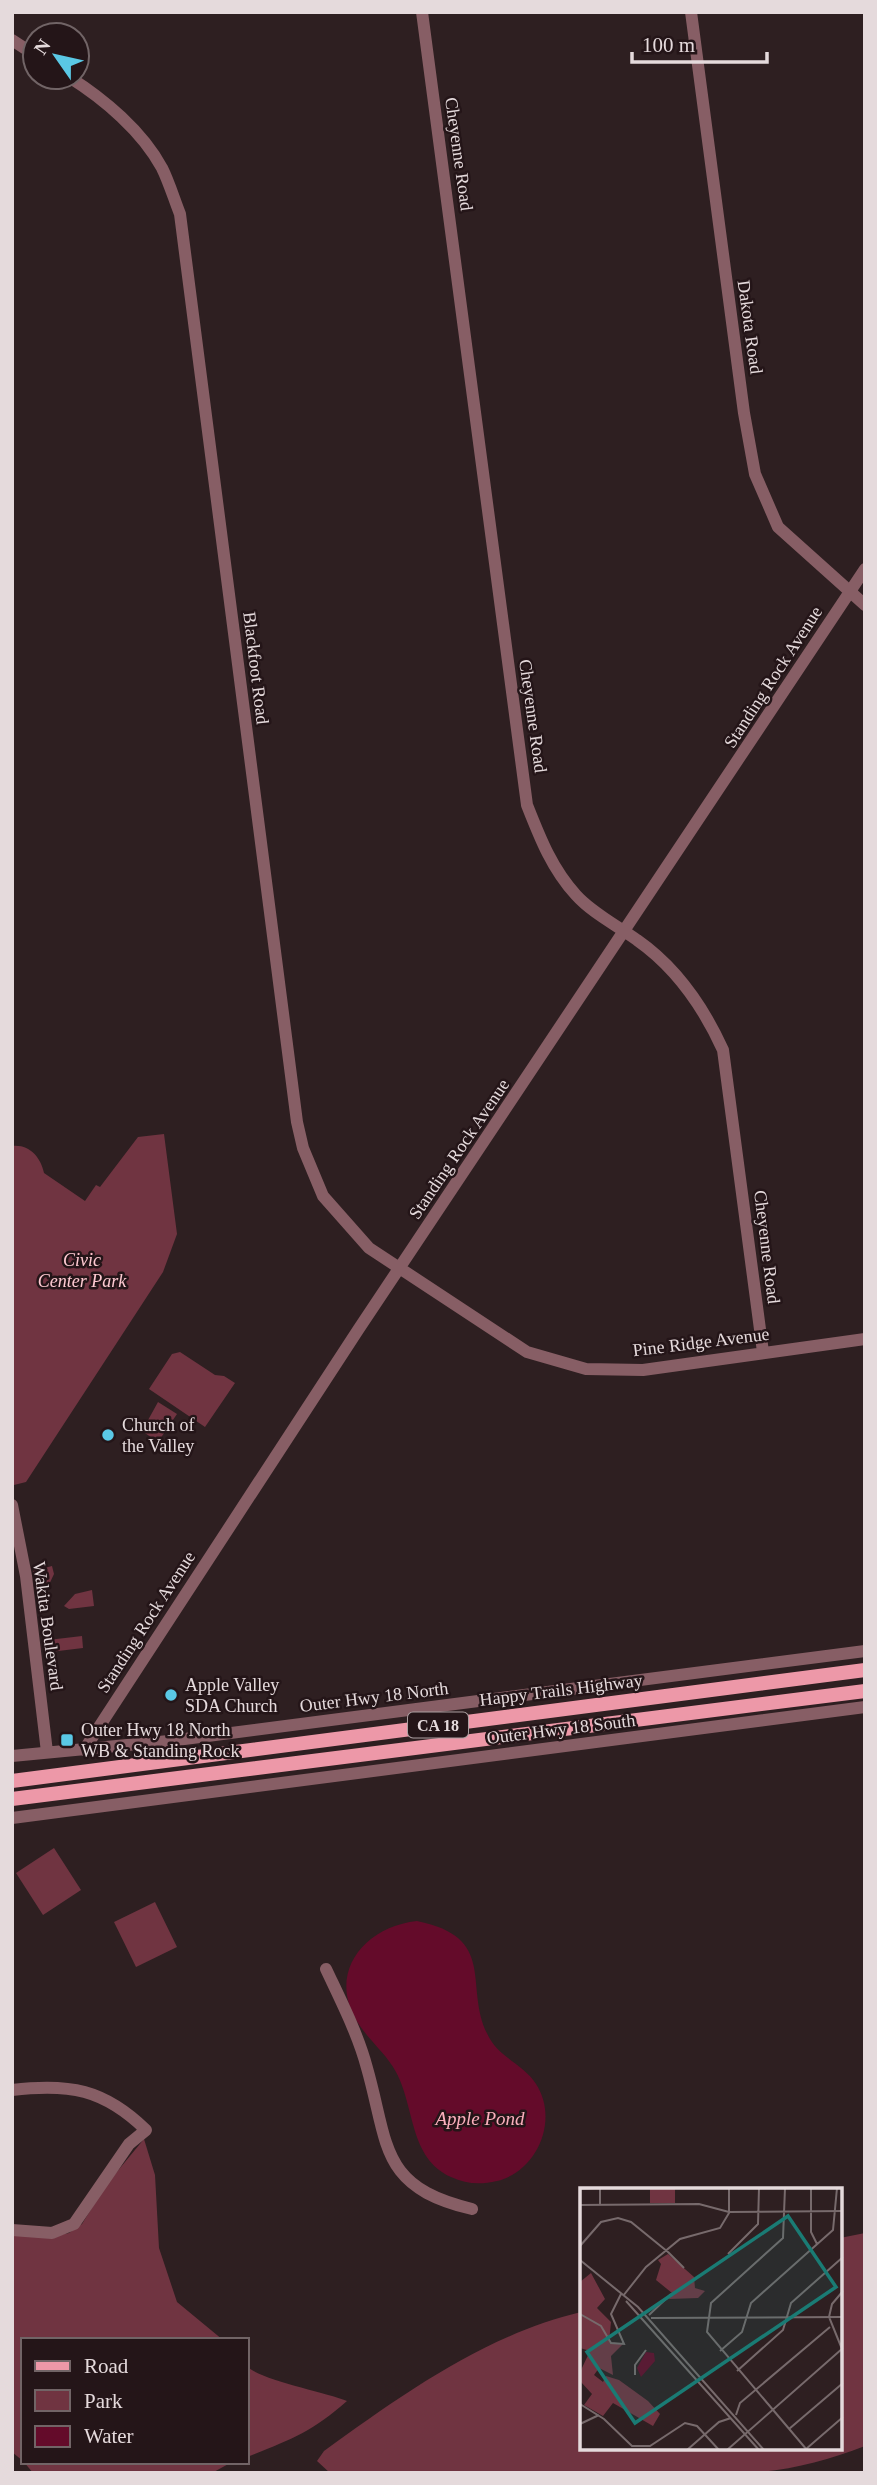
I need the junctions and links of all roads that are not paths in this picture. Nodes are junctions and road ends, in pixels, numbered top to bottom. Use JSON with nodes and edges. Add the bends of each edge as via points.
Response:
{"nodes":[{"id":1,"x":422,"y":12,"type":"edge"},
{"id":2,"x":691,"y":12,"type":"edge"},
{"id":3,"x":91,"y":91,"type":"edge"},
{"id":4,"x":865,"y":569,"type":"edge"},
{"id":5,"x":849,"y":593,"type":"junction"},
{"id":6,"x":865,"y":605,"type":"edge"},
{"id":7,"x":626,"y":932,"type":"junction"},
{"id":8,"x":400,"y":1270,"type":"junction"},
{"id":9,"x":865,"y":1339,"type":"edge"},
{"id":10,"x":764,"y":1352,"type":"junction"},
{"id":11,"x":12,"y":1505,"type":"edge"},
{"id":12,"x":865,"y":1651,"type":"edge"},
{"id":13,"x":865,"y":1670,"type":"edge"},
{"id":14,"x":865,"y":1691,"type":"edge"},
{"id":15,"x":865,"y":1707,"type":"edge"},
{"id":16,"x":84,"y":1750,"type":"junction"},
{"id":17,"x":47,"y":1752,"type":"junction"},
{"id":18,"x":12,"y":1756,"type":"edge"},
{"id":19,"x":12,"y":1781,"type":"edge"},
{"id":20,"x":12,"y":1799,"type":"edge"},
{"id":21,"x":12,"y":1818,"type":"edge"},
{"id":22,"x":326,"y":1969,"type":"dead end"},
{"id":23,"x":12,"y":2090,"type":"edge"},
{"id":24,"x":472,"y":2209,"type":"dead end"},
{"id":25,"x":12,"y":2230,"type":"edge"}],
"edges":[{"from":1,"to":7,"type":"street","name":"Cheyenne Road","via":[[527,806],[546,854],[577,897]]},
{"from":2,"to":5,"type":"street","name":"Dakota Road","via":[[755,474],[778,527]]},
{"from":3,"to":8,"type":"street","name":"Blackfoot Road","via":[[134,132],[161,167],[180,214],[303,1148],[323,1196],[369,1248]]},
{"from":4,"to":5,"type":"street","name":"Standing Rock Avenue"},
{"from":5,"to":6,"type":"street","name":"Dakota Road"},
{"from":5,"to":7,"type":"street","name":"Standing Rock Avenue"},
{"from":7,"to":8,"type":"street","name":"Standing Rock Avenue"},
{"from":7,"to":10,"type":"street","name":"Cheyenne Road","via":[[679,977],[706,1014],[723,1050]]},
{"from":8,"to":10,"type":"street","name":"Pine Ridge Avenue","via":[[527,1352],[586,1369],[643,1370]]},
{"from":8,"to":16,"type":"street","name":"Standing Rock Avenue"},
{"from":9,"to":10,"type":"street","name":"Pine Ridge Avenue"},
{"from":11,"to":17,"type":"street","name":"Wakita Boulevard","via":[[26,1576]]},
{"from":12,"to":16,"type":"street","name":"Outer Hwy 18 North"},
{"from":13,"to":19,"type":"main road","name":"Happy Trails Highway","number":"CA 18"},
{"from":14,"to":20,"type":"main road","number":"CA 18"},
{"from":15,"to":21,"type":"street","name":"Outer Hwy 18 South"},
{"from":16,"to":17,"type":"street","name":"Outer Hwy 18 North"},
{"from":17,"to":18,"type":"street","name":"Outer Hwy 18 North"},
{"from":22,"to":24,"type":"street","via":[[364,2057],[386,2150],[418,2188],[440,2202]]},
{"from":23,"to":25,"type":"street","via":[[54,2085],[100,2096],[146,2130],[129,2144],[74,2224],[52,2233]]}]}
